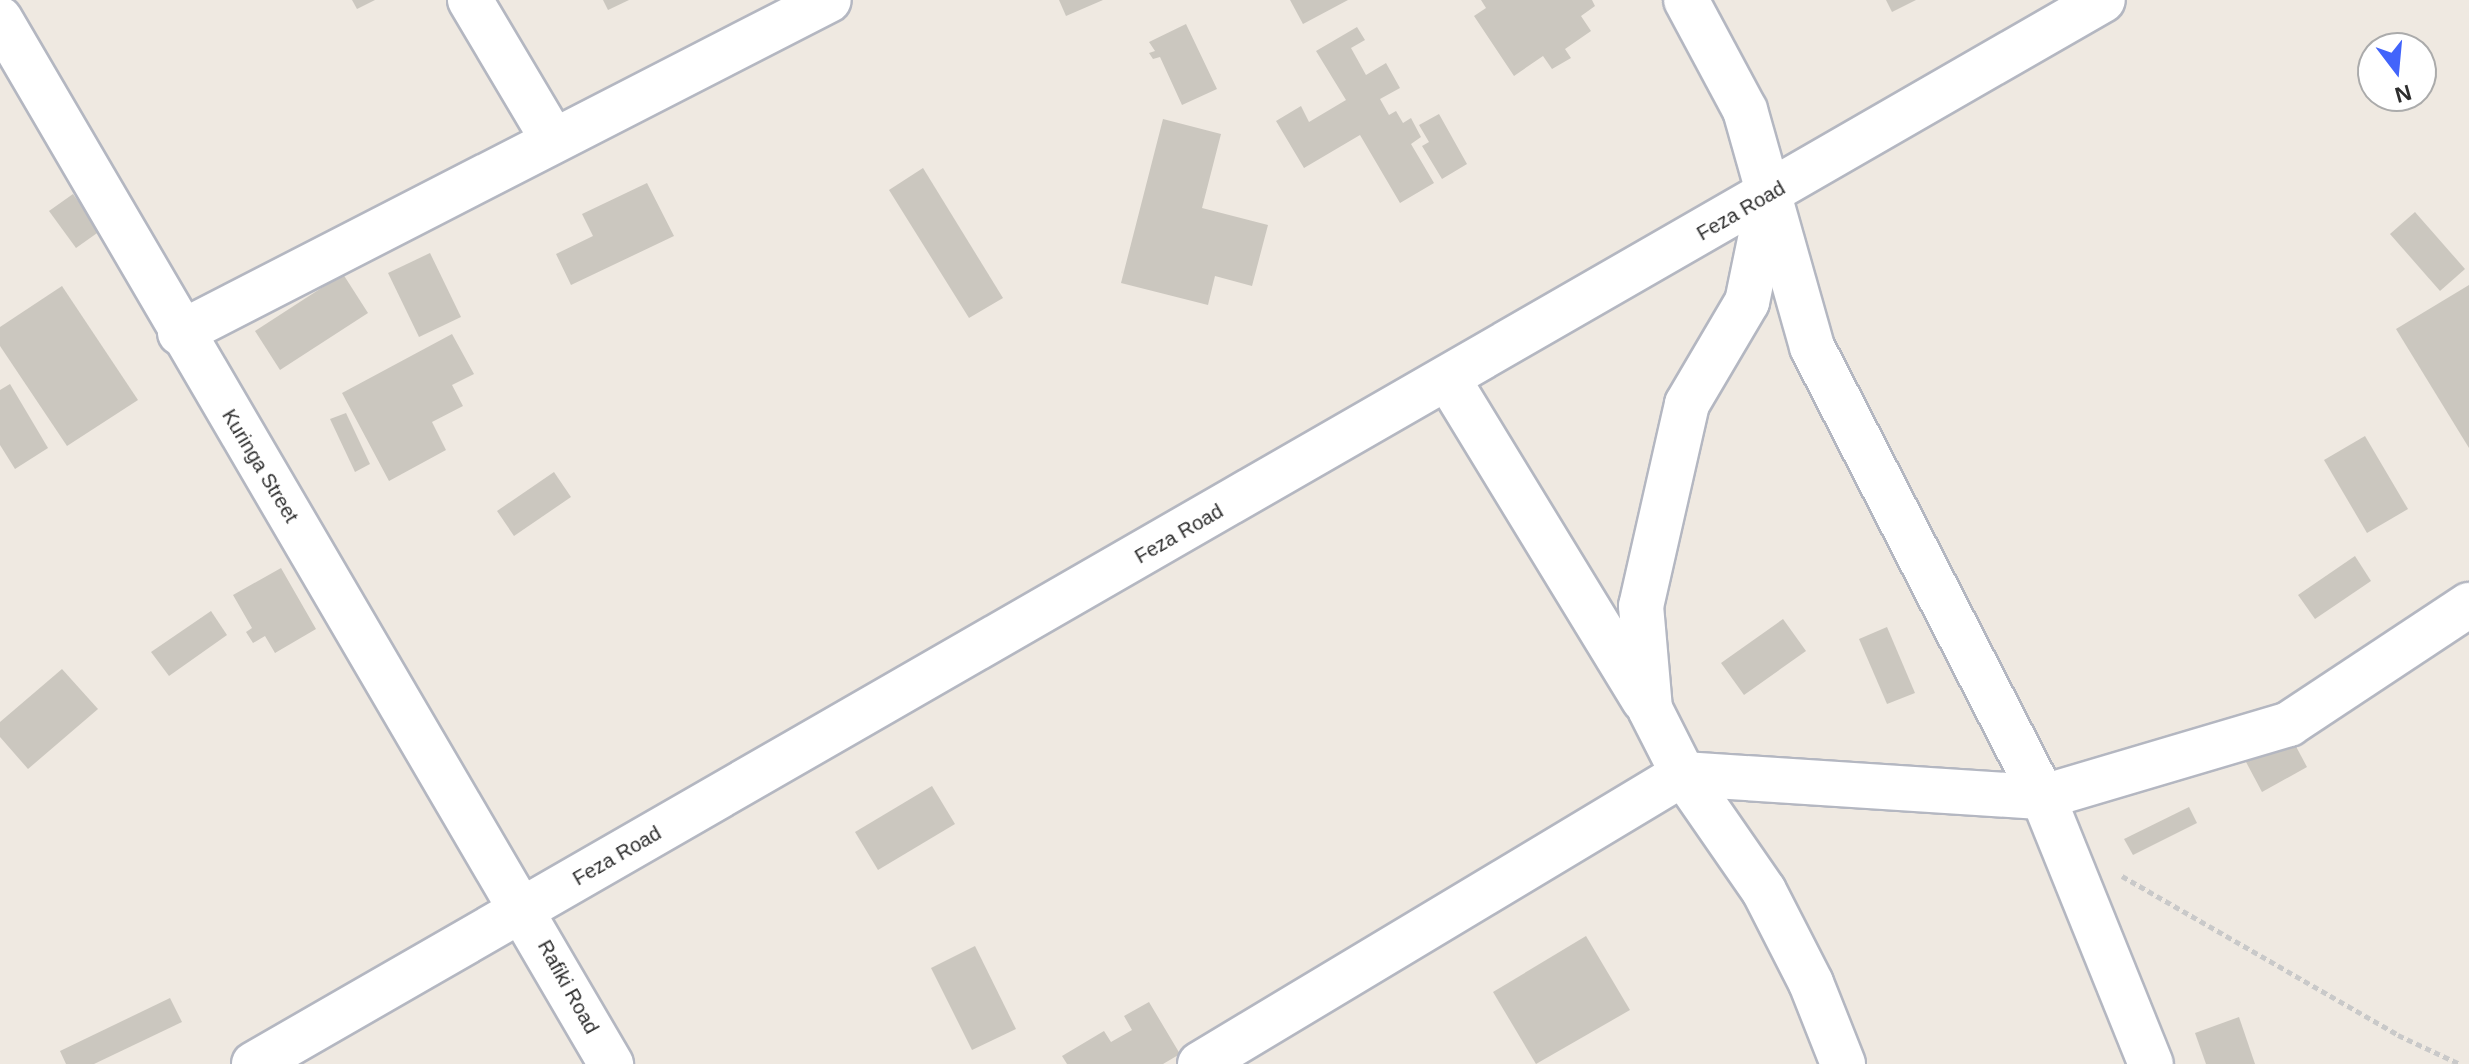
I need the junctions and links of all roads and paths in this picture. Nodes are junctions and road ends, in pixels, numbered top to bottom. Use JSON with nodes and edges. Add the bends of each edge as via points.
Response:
{"nodes":[{"id":1,"x":470,"y":0,"type":"edge"},
{"id":2,"x":829,"y":0,"type":"edge"},
{"id":3,"x":1686,"y":0,"type":"edge"},
{"id":4,"x":2103,"y":0,"type":"edge"},
{"id":5,"x":0,"y":19,"type":"edge"},
{"id":6,"x":552,"y":138,"type":"junction"},
{"id":7,"x":1770,"y":195,"type":"junction"},
{"id":8,"x":180,"y":333,"type":"junction"},
{"id":9,"x":1448,"y":379,"type":"junction"},
{"id":10,"x":2469,"y":605,"type":"edge"},
{"id":11,"x":1650,"y":709,"type":"junction"},
{"id":12,"x":1683,"y":774,"type":"junction"},
{"id":13,"x":2043,"y":797,"type":"junction"},
{"id":14,"x":2061,"y":841,"type":"junction"},
{"id":15,"x":525,"y":910,"type":"junction"},
{"id":16,"x":1210,"y":1062,"type":"edge"},
{"id":17,"x":254,"y":1064,"type":"edge"},
{"id":18,"x":611,"y":1064,"type":"edge"},
{"id":19,"x":1843,"y":1064,"type":"edge"},
{"id":20,"x":2151,"y":1064,"type":"edge"},
{"id":21,"x":2460,"y":1064,"type":"edge"}],
"edges":[{"from":1,"to":6,"type":"street"},
{"from":2,"to":6,"type":"street"},
{"from":3,"to":7,"type":"street","via":[[1745,110]]},
{"from":4,"to":7,"type":"street","name":"Feza Road"},
{"from":5,"to":8,"type":"street","name":"Kuringa Street"},
{"from":6,"to":8,"type":"street"},
{"from":7,"to":9,"type":"street","name":"Feza Road"},
{"from":7,"to":11,"type":"street","via":[[1747,302],[1687,404],[1683,420],[1641,606]]},
{"from":7,"to":13,"type":"street","via":[[1812,347]]},
{"from":8,"to":15,"type":"street","name":"Kuringa Street"},
{"from":9,"to":11,"type":"street"},
{"from":9,"to":15,"type":"street","name":"Feza Road"},
{"from":10,"to":13,"type":"street","via":[[2289,724]]},
{"from":11,"to":12,"type":"street"},
{"from":12,"to":13,"type":"street"},
{"from":12,"to":16,"type":"street"},
{"from":12,"to":19,"type":"street","via":[[1764,891],[1811,983]]},
{"from":13,"to":14,"type":"street"},
{"from":14,"to":20,"type":"street"},
{"from":14,"to":21,"type":"path","via":[[2398,1035]]},
{"from":15,"to":17,"type":"street","name":"Feza Road"},
{"from":15,"to":18,"type":"street","name":"Rafiki Road"}]}
